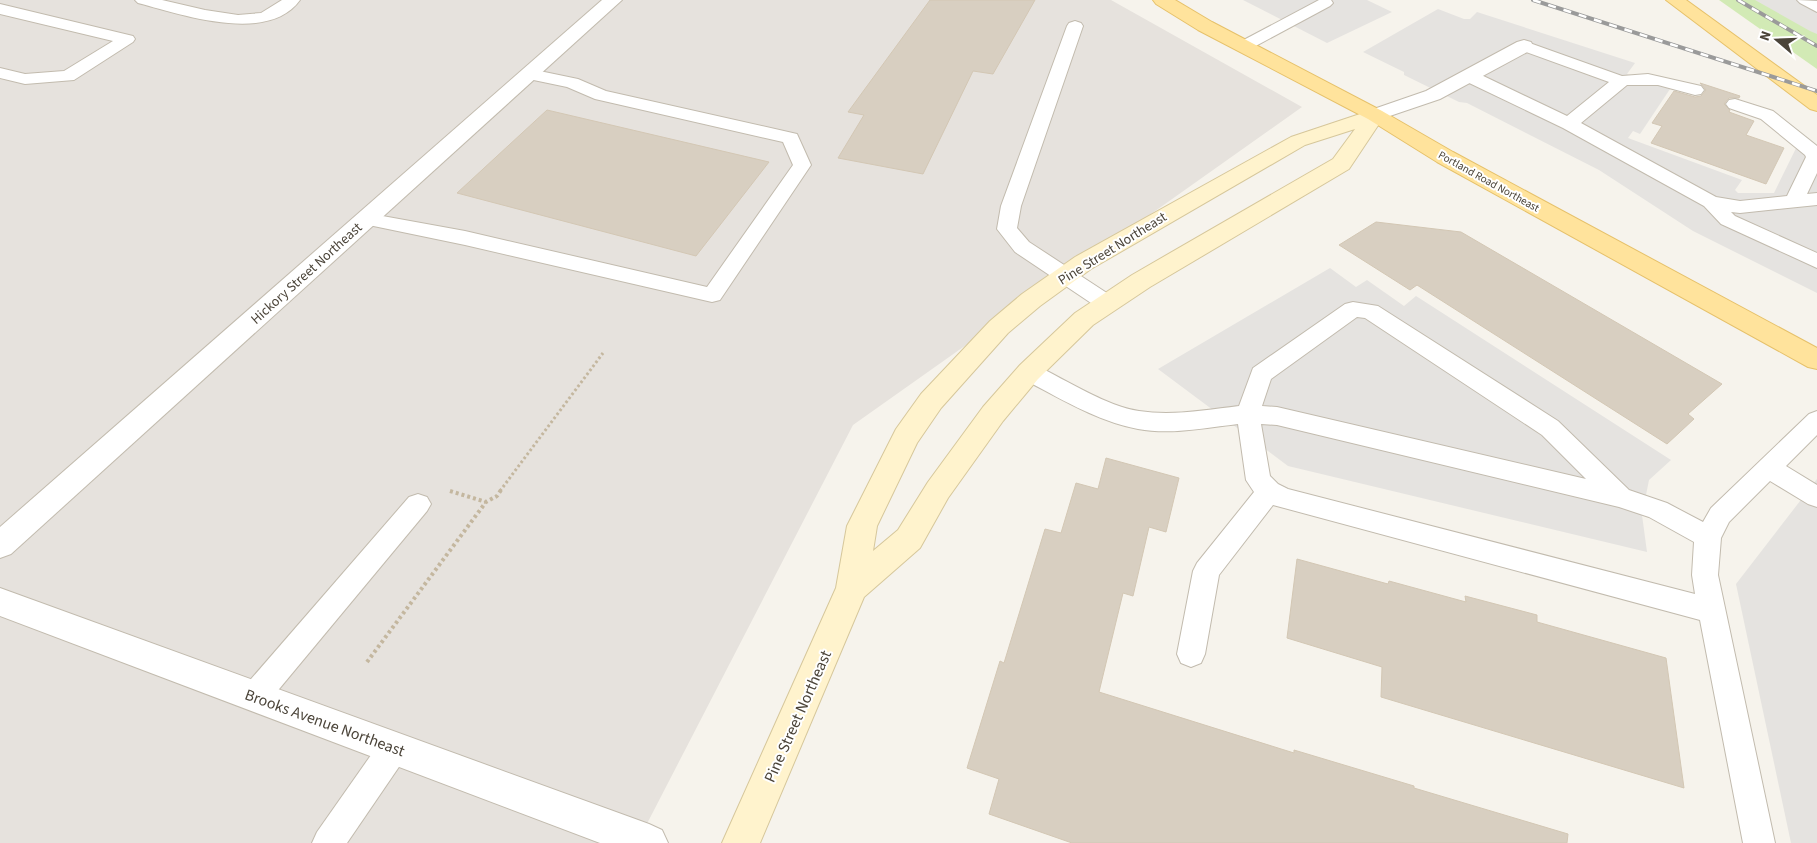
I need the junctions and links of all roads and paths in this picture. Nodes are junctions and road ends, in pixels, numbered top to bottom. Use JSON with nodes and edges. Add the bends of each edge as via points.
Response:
{"nodes":[{"id":1,"x":143,"y":0,"type":"edge"},
{"id":2,"x":292,"y":0,"type":"edge"},
{"id":3,"x":613,"y":0,"type":"edge"},
{"id":4,"x":1162,"y":0,"type":"edge"},
{"id":5,"x":1676,"y":0,"type":"edge"},
{"id":6,"x":1805,"y":0,"type":"edge"},
{"id":7,"x":1325,"y":3,"type":"dead end"},
{"id":8,"x":1817,"y":7,"type":"edge"},
{"id":9,"x":0,"y":9,"type":"edge"},
{"id":10,"x":1075,"y":26,"type":"dead end"},
{"id":11,"x":1244,"y":46,"type":"junction"},
{"id":12,"x":1524,"y":46,"type":"joint"},
{"id":13,"x":0,"y":73,"type":"edge"},
{"id":14,"x":530,"y":74,"type":"junction"},
{"id":15,"x":1469,"y":76,"type":"junction"},
{"id":16,"x":1620,"y":81,"type":"junction"},
{"id":17,"x":1695,"y":90,"type":"dead end"},
{"id":18,"x":1735,"y":104,"type":"dead end"},
{"id":19,"x":1817,"y":105,"type":"edge"},
{"id":20,"x":1375,"y":115,"type":"junction"},
{"id":21,"x":1569,"y":124,"type":"junction"},
{"id":22,"x":1817,"y":200,"type":"edge"},
{"id":23,"x":1794,"y":201,"type":"junction"},
{"id":24,"x":1711,"y":202,"type":"junction"},
{"id":25,"x":366,"y":219,"type":"junction"},
{"id":26,"x":1817,"y":262,"type":"edge"},
{"id":27,"x":1064,"y":276,"type":"junction"},
{"id":28,"x":1108,"y":304,"type":"junction"},
{"id":29,"x":602,"y":354,"type":"dead end"},
{"id":30,"x":1817,"y":360,"type":"edge"},
{"id":31,"x":1030,"y":372,"type":"junction"},
{"id":32,"x":1248,"y":414,"type":"junction"},
{"id":33,"x":1817,"y":420,"type":"edge"},
{"id":34,"x":1768,"y":468,"type":"junction"},
{"id":35,"x":1270,"y":491,"type":"junction"},
{"id":36,"x":1620,"y":496,"type":"junction"},
{"id":37,"x":1817,"y":497,"type":"edge"},
{"id":38,"x":418,"y":504,"type":"dead end"},
{"id":39,"x":1708,"y":536,"type":"junction"},
{"id":40,"x":0,"y":546,"type":"edge"},
{"id":41,"x":852,"y":588,"type":"junction"},
{"id":42,"x":0,"y":602,"type":"edge"},
{"id":43,"x":1712,"y":611,"type":"junction"},
{"id":44,"x":1191,"y":654,"type":"dead end"},
{"id":45,"x":367,"y":662,"type":"dead end"},
{"id":46,"x":255,"y":696,"type":"junction"},
{"id":47,"x":394,"y":748,"type":"junction"},
{"id":48,"x":328,"y":843,"type":"edge"},
{"id":49,"x":649,"y":843,"type":"edge"},
{"id":50,"x":741,"y":843,"type":"edge"},
{"id":51,"x":1759,"y":843,"type":"edge"}],
"edges":[{"from":1,"to":2,"type":"lane","via":[[232,20],[267,17]]},
{"from":3,"to":14,"type":"street","name":"Hickory Street Northeast"},
{"from":4,"to":11,"type":"main road","name":"Portland Road Northeast"},
{"from":5,"to":19,"type":"main road"},
{"from":6,"to":8,"type":"lane"},
{"from":7,"to":11,"type":"lane"},
{"from":9,"to":13,"type":"lane","via":[[127,39],[68,76],[25,79]]},
{"from":10,"to":27,"type":"lane","via":[[1011,206],[1007,228],[1022,247]]},
{"from":11,"to":20,"type":"main road","name":"Portland Road Northeast"},
{"from":12,"to":15,"type":"street","name":"Pine Street Northeast"},
{"from":12,"to":16,"type":"lane"},
{"from":14,"to":25,"type":"street","name":"Hickory Street Northeast"},
{"from":14,"to":25,"type":"lane","via":[[572,83],[601,95],[791,138],[802,165],[712,295],[465,238]]},
{"from":15,"to":20,"type":"street","name":"Pine Street Northeast","via":[[1423,99]]},
{"from":15,"to":21,"type":"lane"},
{"from":16,"to":17,"type":"lane","via":[[1630,78],[1659,80]]},
{"from":16,"to":21,"type":"lane"},
{"from":18,"to":23,"type":"lane","via":[[1767,116],[1813,152],[1815,157]]},
{"from":20,"to":27,"type":"main road","name":"Pine Street Northeast","via":[[1298,141],[1123,239]]},
{"from":20,"to":28,"type":"main road","name":"Pine Street Northeast","via":[[1341,164],[1149,276]]},
{"from":20,"to":30,"type":"main road","name":"Portland Road Northeast","via":[[1445,157]]},
{"from":21,"to":24,"type":"lane"},
{"from":22,"to":23,"type":"lane"},
{"from":23,"to":24,"type":"lane","via":[[1740,206]]},
{"from":24,"to":26,"type":"lane","via":[[1728,220]]},
{"from":25,"to":40,"type":"street","name":"Hickory Street Northeast"},
{"from":27,"to":28,"type":"lane"},
{"from":27,"to":41,"type":"main road","name":"Pine Street Northeast","via":[[999,327],[931,400],[906,437],[862,526]]},
{"from":28,"to":31,"type":"main road","name":"Pine Street Northeast","via":[[1084,319]]},
{"from":29,"to":45,"type":"path","via":[[497,496],[486,502]]},
{"from":31,"to":32,"type":"lane","via":[[1104,410],[1138,420],[1175,422]]},
{"from":31,"to":41,"type":"main road","name":"Pine Street Northeast","via":[[993,414],[938,490],[909,539]]},
{"from":32,"to":35,"type":"lane","via":[[1258,480]]},
{"from":32,"to":36,"type":"lane","via":[[1277,416]]},
{"from":32,"to":36,"type":"lane","via":[[1261,374],[1353,309],[1370,311],[1550,428]]},
{"from":33,"to":34,"type":"lane"},
{"from":34,"to":37,"type":"lane"},
{"from":34,"to":39,"type":"lane","via":[[1720,515]]},
{"from":35,"to":43,"type":"lane","via":[[1282,498]]},
{"from":35,"to":44,"type":"lane","via":[[1206,571]]},
{"from":36,"to":39,"type":"lane","via":[[1658,510]]},
{"from":38,"to":46,"type":"lane"},
{"from":39,"to":43,"type":"lane","via":[[1705,575]]},
{"from":41,"to":50,"type":"main road","name":"Pine Street Northeast"},
{"from":42,"to":46,"type":"street","name":"Brooks Avenue Northeast"},
{"from":43,"to":51,"type":"lane"},
{"from":46,"to":47,"type":"street","name":"Brooks Avenue Northeast"},
{"from":47,"to":48,"type":"lane"},
{"from":47,"to":49,"type":"street","name":"Brooks Avenue Northeast"}]}
